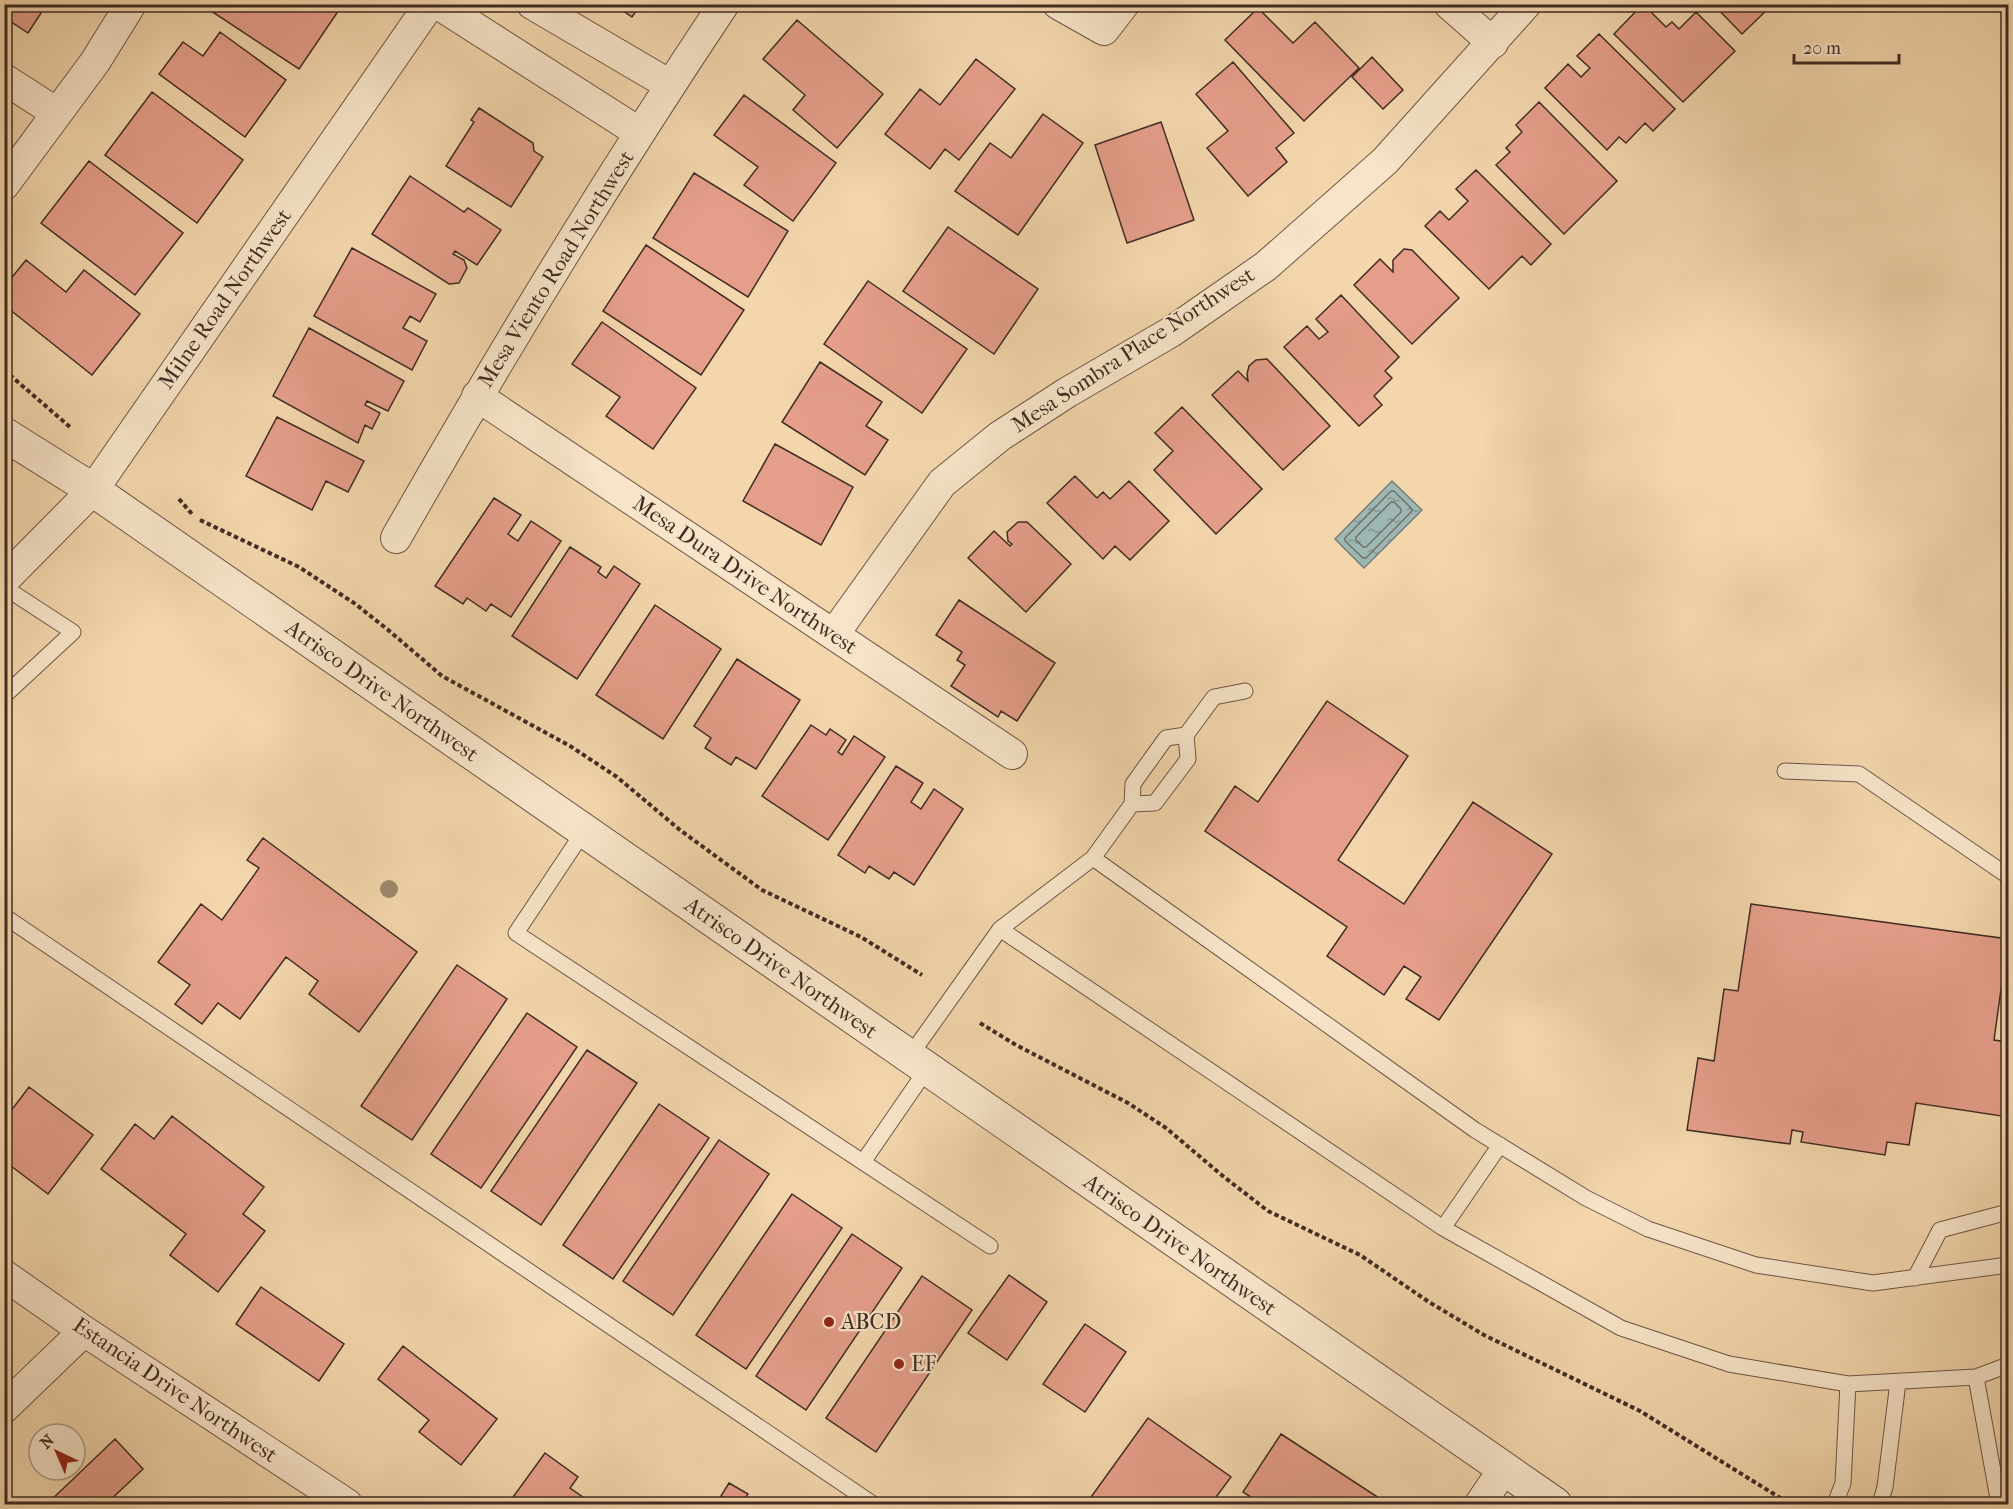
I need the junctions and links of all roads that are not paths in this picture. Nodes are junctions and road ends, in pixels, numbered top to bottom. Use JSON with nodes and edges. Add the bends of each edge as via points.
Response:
{"nodes":[{"id":1,"x":131,"y":4,"type":"edge"},
{"id":2,"x":430,"y":4,"type":"edge"},
{"id":3,"x":438,"y":4,"type":"edge"},
{"id":4,"x":532,"y":4,"type":"edge"},
{"id":5,"x":724,"y":4,"type":"edge"},
{"id":6,"x":1058,"y":4,"type":"edge"},
{"id":7,"x":1124,"y":4,"type":"edge"},
{"id":8,"x":1449,"y":4,"type":"edge"},
{"id":9,"x":1526,"y":4,"type":"edge"},
{"id":10,"x":1493,"y":43,"type":"junction"},
{"id":11,"x":4,"y":79,"type":"edge"},
{"id":12,"x":670,"y":85,"type":"junction"},
{"id":13,"x":57,"y":113,"type":"junction"},
{"id":14,"x":640,"y":133,"type":"junction"},
{"id":15,"x":4,"y":185,"type":"edge"},
{"id":16,"x":477,"y":396,"type":"junction"},
{"id":17,"x":4,"y":434,"type":"edge"},
{"id":18,"x":93,"y":490,"type":"junction"},
{"id":19,"x":396,"y":538,"type":"dead end"},
{"id":20,"x":4,"y":580,"type":"edge"},
{"id":21,"x":4,"y":587,"type":"edge"},
{"id":22,"x":834,"y":634,"type":"junction"},
{"id":23,"x":1245,"y":691,"type":"dead end"},
{"id":24,"x":4,"y":696,"type":"edge"},
{"id":25,"x":1186,"y":735,"type":"junction"},
{"id":26,"x":1012,"y":753,"type":"dead end"},
{"id":27,"x":1785,"y":771,"type":"dead end"},
{"id":28,"x":1132,"y":804,"type":"junction"},
{"id":29,"x":584,"y":831,"type":"junction"},
{"id":30,"x":1093,"y":858,"type":"junction"},
{"id":31,"x":2008,"y":876,"type":"edge"},
{"id":32,"x":4,"y":916,"type":"edge"},
{"id":33,"x":1000,"y":929,"type":"junction"},
{"id":34,"x":918,"y":1064,"type":"junction"},
{"id":35,"x":1500,"y":1145,"type":"junction"},
{"id":36,"x":863,"y":1162,"type":"junction"},
{"id":37,"x":2008,"y":1212,"type":"edge"},
{"id":38,"x":1443,"y":1228,"type":"junction"},
{"id":39,"x":990,"y":1246,"type":"dead end"},
{"id":40,"x":2008,"y":1265,"type":"edge"},
{"id":41,"x":4,"y":1275,"type":"edge"},
{"id":42,"x":1915,"y":1278,"type":"junction"},
{"id":43,"x":84,"y":1331,"type":"junction"},
{"id":44,"x":2008,"y":1365,"type":"edge"},
{"id":45,"x":1976,"y":1377,"type":"junction"},
{"id":46,"x":1898,"y":1382,"type":"junction"},
{"id":47,"x":1848,"y":1384,"type":"junction"},
{"id":48,"x":4,"y":1408,"type":"edge"},
{"id":49,"x":1503,"y":1470,"type":"junction"},
{"id":50,"x":346,"y":1504,"type":"edge"},
{"id":51,"x":873,"y":1504,"type":"edge"},
{"id":52,"x":1480,"y":1504,"type":"edge"},
{"id":53,"x":1555,"y":1504,"type":"edge"},
{"id":54,"x":1835,"y":1504,"type":"edge"},
{"id":55,"x":1880,"y":1504,"type":"edge"},
{"id":56,"x":1999,"y":1504,"type":"edge"}],
"edges":[{"from":1,"to":13,"type":"street"},
{"from":2,"to":18,"type":"street","name":"Milne Road Northwest"},
{"from":3,"to":14,"type":"street"},
{"from":4,"to":12,"type":"street"},
{"from":5,"to":12,"type":"street","name":"Mesa Viento Road Northwest"},
{"from":6,"to":7,"type":"street","via":[[1104,30]]},
{"from":8,"to":10,"type":"street"},
{"from":9,"to":10,"type":"street","name":"Mesa Sombra Place Northwest"},
{"from":10,"to":22,"type":"street","name":"Mesa Sombra Place Northwest","via":[[1385,161],[1266,266],[1171,332],[1000,436],[942,483]]},
{"from":11,"to":13,"type":"street"},
{"from":12,"to":14,"type":"street","name":"Mesa Viento Road Northwest"},
{"from":13,"to":15,"type":"street"},
{"from":14,"to":16,"type":"street","name":"Mesa Viento Road Northwest"},
{"from":16,"to":19,"type":"street","name":"Mesa Viento Road Northwest"},
{"from":16,"to":22,"type":"street","name":"Mesa Dura Drive Northwest"},
{"from":17,"to":18,"type":"street","name":"Atrisco Drive Northwest"},
{"from":18,"to":20,"type":"street","name":"Milne Road Northwest"},
{"from":18,"to":29,"type":"street","name":"Atrisco Drive Northwest"},
{"from":21,"to":24,"type":"lane","via":[[73,632]]},
{"from":22,"to":26,"type":"street","name":"Mesa Dura Drive Northwest"},
{"from":23,"to":25,"type":"lane","via":[[1214,698]]},
{"from":25,"to":28,"type":"lane","via":[[1166,738],[1133,784]]},
{"from":25,"to":28,"type":"lane","via":[[1188,759],[1155,803]]},
{"from":27,"to":31,"type":"lane","via":[[1859,774]]},
{"from":28,"to":30,"type":"lane"},
{"from":29,"to":34,"type":"street","name":"Atrisco Drive Northwest"},
{"from":29,"to":36,"type":"lane","via":[[516,933]]},
{"from":30,"to":33,"type":"lane"},
{"from":30,"to":35,"type":"lane"},
{"from":32,"to":51,"type":"lane"},
{"from":33,"to":34,"type":"lane"},
{"from":33,"to":38,"type":"lane"},
{"from":34,"to":36,"type":"lane"},
{"from":34,"to":49,"type":"street","name":"Atrisco Drive Northwest"},
{"from":35,"to":38,"type":"lane"},
{"from":35,"to":42,"type":"lane","via":[[1586,1198],[1640,1225],[1756,1265],[1873,1283]]},
{"from":36,"to":39,"type":"lane"},
{"from":37,"to":42,"type":"lane","via":[[1940,1230]]},
{"from":38,"to":47,"type":"lane","via":[[1621,1328],[1729,1364]]},
{"from":40,"to":42,"type":"lane"},
{"from":41,"to":43,"type":"street","name":"Estancia Drive Northwest"},
{"from":43,"to":48,"type":"street"},
{"from":43,"to":50,"type":"street","name":"Estancia Drive Northwest"},
{"from":44,"to":45,"type":"lane"},
{"from":45,"to":46,"type":"lane"},
{"from":45,"to":56,"type":"lane"},
{"from":46,"to":47,"type":"lane"},
{"from":46,"to":55,"type":"lane"},
{"from":47,"to":54,"type":"lane","via":[[1843,1483]]},
{"from":49,"to":52,"type":"street"},
{"from":49,"to":53,"type":"street","name":"Atrisco Drive Northwest"}]}
